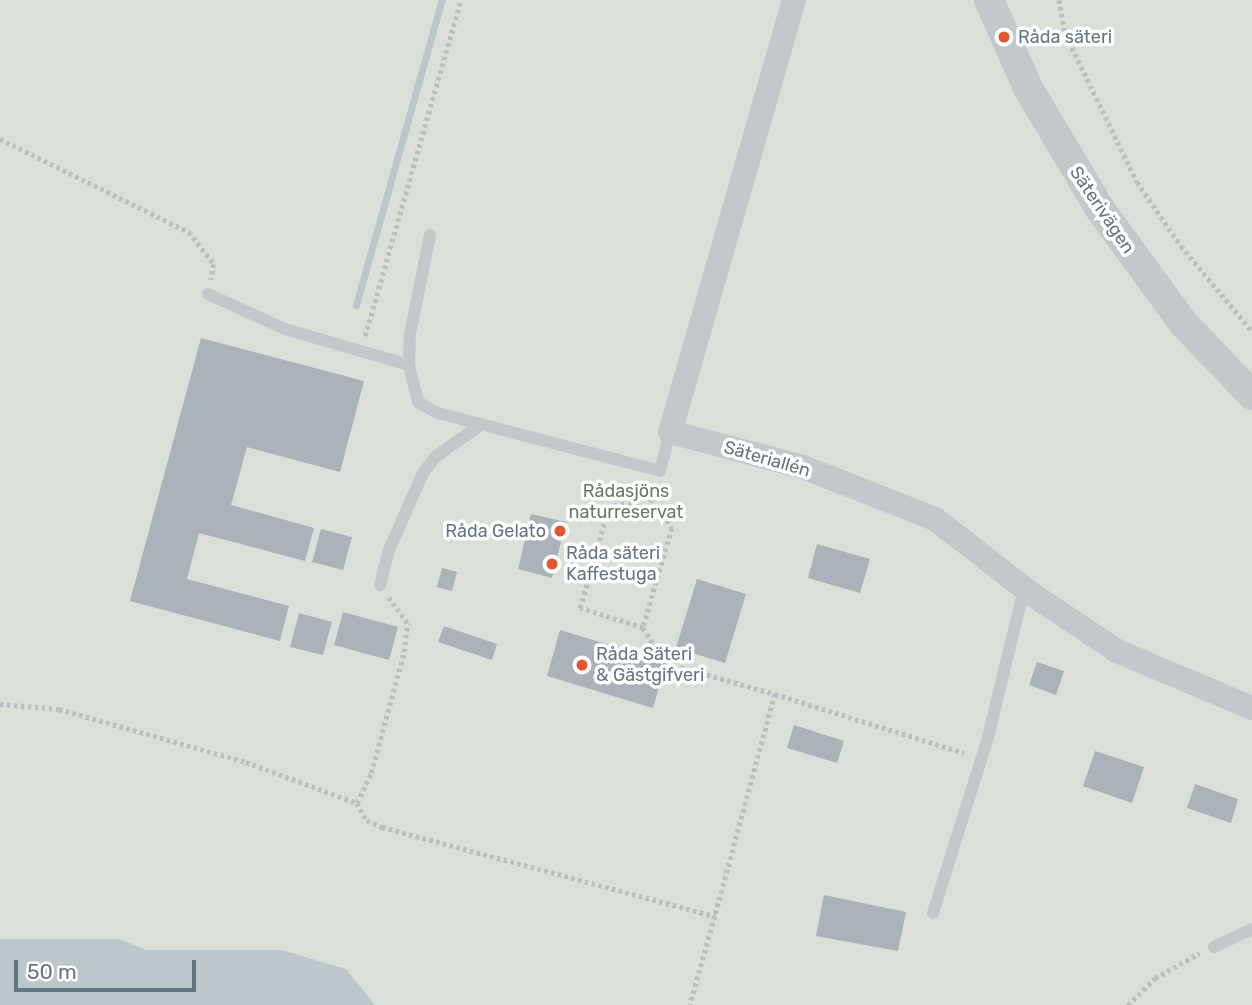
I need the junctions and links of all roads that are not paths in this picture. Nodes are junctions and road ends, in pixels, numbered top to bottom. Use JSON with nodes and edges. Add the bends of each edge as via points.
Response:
{"nodes":[{"id":1,"x":794,"y":0,"type":"edge"},
{"id":2,"x":989,"y":0,"type":"edge"},
{"id":3,"x":430,"y":235,"type":"dead end"},
{"id":4,"x":208,"y":294,"type":"road end"},
{"id":5,"x":409,"y":365,"type":"junction"},
{"id":6,"x":1252,"y":395,"type":"edge"},
{"id":7,"x":482,"y":424,"type":"junction"},
{"id":8,"x":670,"y":432,"type":"junction"},
{"id":9,"x":380,"y":584,"type":"road end"},
{"id":10,"x":1024,"y":589,"type":"junction"},
{"id":11,"x":1252,"y":708,"type":"edge"},
{"id":12,"x":933,"y":913,"type":"dead end"},
{"id":13,"x":1252,"y":929,"type":"edge"},
{"id":14,"x":1214,"y":947,"type":"road end"}],
"edges":[{"from":1,"to":8,"type":"street"},
{"from":2,"to":6,"type":"street","name":"Säterivägen","via":[[1028,88],[1100,209],[1184,324]]},
{"from":3,"to":5,"type":"lane","via":[[410,334]]},
{"from":4,"to":5,"type":"lane","via":[[285,329]]},
{"from":5,"to":7,"type":"lane","via":[[418,402],[439,413]]},
{"from":7,"to":8,"type":"lane","via":[[660,471]]},
{"from":7,"to":9,"type":"lane","via":[[435,457],[423,473],[389,550]]},
{"from":8,"to":10,"type":"street","name":"Säteriallén","via":[[803,467],[935,519]]},
{"from":10,"to":11,"type":"street","name":"Säteriallén","via":[[1117,651]]},
{"from":10,"to":12,"type":"lane","via":[[982,758]]},
{"from":13,"to":14,"type":"lane"}]}
